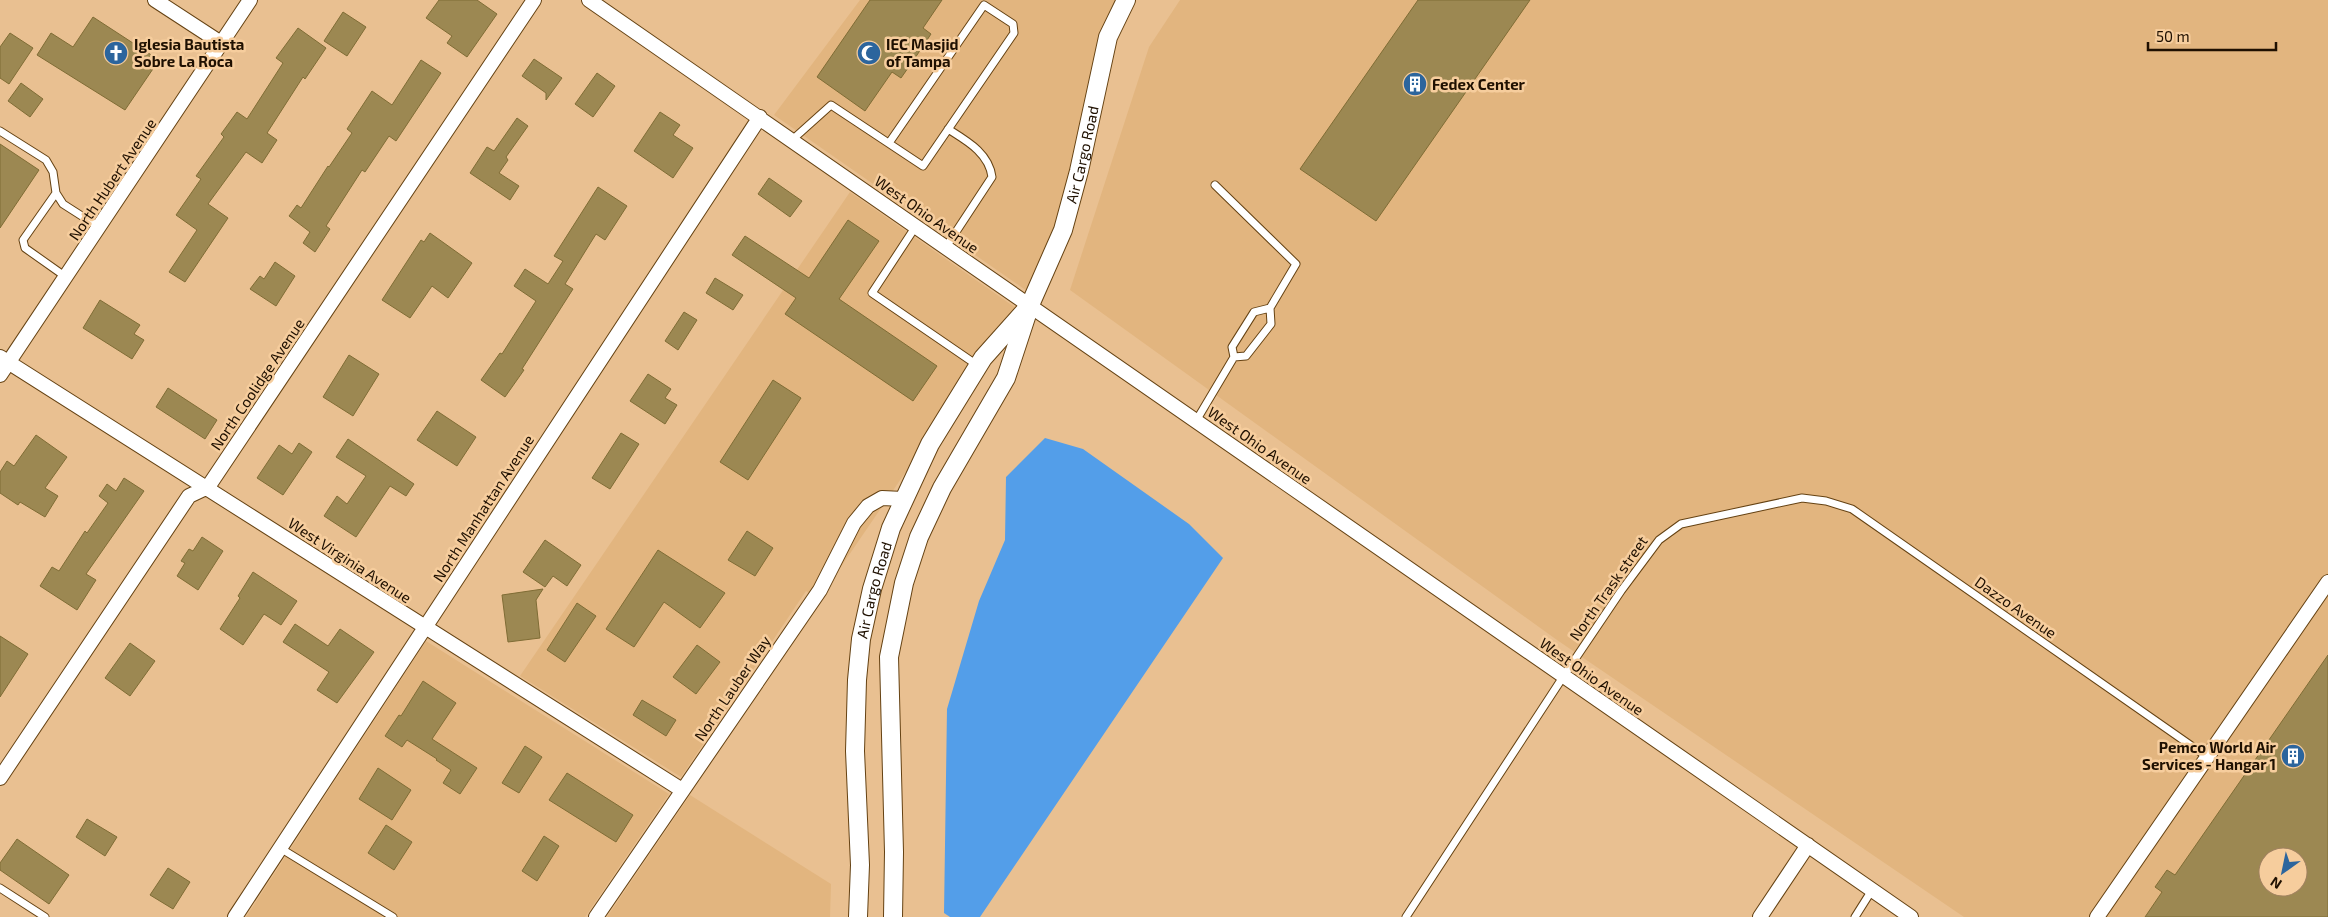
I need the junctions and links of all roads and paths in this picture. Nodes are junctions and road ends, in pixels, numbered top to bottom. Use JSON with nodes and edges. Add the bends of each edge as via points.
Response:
{"nodes":[{"id":1,"x":156,"y":0,"type":"edge"},
{"id":2,"x":250,"y":0,"type":"edge"},
{"id":3,"x":534,"y":0,"type":"edge"},
{"id":4,"x":589,"y":0,"type":"edge"},
{"id":5,"x":1126,"y":0,"type":"edge"},
{"id":6,"x":221,"y":43,"type":"junction"},
{"id":7,"x":760,"y":117,"type":"junction"},
{"id":8,"x":948,"y":129,"type":"junction"},
{"id":9,"x":0,"y":131,"type":"edge"},
{"id":10,"x":792,"y":140,"type":"junction"},
{"id":11,"x":889,"y":143,"type":"junction"},
{"id":12,"x":1215,"y":185,"type":"dead end"},
{"id":13,"x":56,"y":193,"type":"junction"},
{"id":14,"x":916,"y":226,"type":"junction"},
{"id":15,"x":99,"y":227,"type":"junction"},
{"id":16,"x":946,"y":247,"type":"junction"},
{"id":17,"x":66,"y":277,"type":"junction"},
{"id":18,"x":1030,"y":305,"type":"junction"},
{"id":19,"x":1270,"y":308,"type":"junction"},
{"id":20,"x":1234,"y":358,"type":"junction"},
{"id":21,"x":4,"y":360,"type":"edge"},
{"id":22,"x":978,"y":366,"type":"junction"},
{"id":23,"x":0,"y":375,"type":"edge"},
{"id":24,"x":1196,"y":421,"type":"junction"},
{"id":25,"x":208,"y":487,"type":"junction"},
{"id":26,"x":1802,"y":498,"type":"joint"},
{"id":27,"x":903,"y":499,"type":"junction"},
{"id":28,"x":2328,"y":582,"type":"edge"},
{"id":29,"x":424,"y":628,"type":"junction"},
{"id":30,"x":1563,"y":676,"type":"junction"},
{"id":31,"x":2206,"y":756,"type":"junction"},
{"id":32,"x":0,"y":778,"type":"edge"},
{"id":33,"x":682,"y":790,"type":"junction"},
{"id":34,"x":1808,"y":845,"type":"junction"},
{"id":35,"x":280,"y":848,"type":"junction"},
{"id":36,"x":0,"y":888,"type":"edge"},
{"id":37,"x":1872,"y":890,"type":"junction"},
{"id":38,"x":45,"y":917,"type":"edge"},
{"id":39,"x":235,"y":917,"type":"edge"},
{"id":40,"x":393,"y":917,"type":"edge"},
{"id":41,"x":596,"y":917,"type":"edge"},
{"id":42,"x":858,"y":917,"type":"edge"},
{"id":43,"x":893,"y":917,"type":"edge"},
{"id":44,"x":1406,"y":917,"type":"edge"},
{"id":45,"x":1760,"y":917,"type":"edge"},
{"id":46,"x":1855,"y":917,"type":"edge"},
{"id":47,"x":1911,"y":917,"type":"edge"},
{"id":48,"x":2097,"y":917,"type":"edge"}],
"edges":[{"from":1,"to":6,"type":"street"},
{"from":2,"to":6,"type":"street","name":"North Hubert Avenue"},
{"from":3,"to":25,"type":"street","name":"North Coolidge Avenue"},
{"from":4,"to":7,"type":"street","name":"West Ohio Avenue"},
{"from":5,"to":18,"type":"street","name":"Air Cargo Road","via":[[1108,36],[1064,230]]},
{"from":6,"to":15,"type":"street","name":"North Hubert Avenue"},
{"from":7,"to":10,"type":"street","name":"West Ohio Avenue"},
{"from":7,"to":29,"type":"street","name":"North Manhattan Avenue"},
{"from":8,"to":11,"type":"lane","via":[[923,166]]},
{"from":8,"to":11,"type":"lane","via":[[1014,33],[1014,24],[984,5]]},
{"from":8,"to":16,"type":"lane","via":[[984,156],[990,164],[992,177]]},
{"from":9,"to":13,"type":"lane","via":[[46,160],[54,172]]},
{"from":10,"to":11,"type":"lane","via":[[831,105]]},
{"from":10,"to":14,"type":"street","name":"West Ohio Avenue"},
{"from":12,"to":19,"type":"lane","via":[[1296,264]]},
{"from":13,"to":15,"type":"lane","via":[[63,204]]},
{"from":13,"to":17,"type":"lane","via":[[23,240],[25,248]]},
{"from":14,"to":16,"type":"street","name":"West Ohio Avenue"},
{"from":14,"to":22,"type":"lane","via":[[872,294]]},
{"from":15,"to":17,"type":"street","name":"North Hubert Avenue"},
{"from":16,"to":18,"type":"street","name":"West Ohio Avenue"},
{"from":17,"to":21,"type":"street","name":"North Hubert Avenue"},
{"from":18,"to":22,"type":"street","name":"Air Cargo Road"},
{"from":18,"to":24,"type":"street","name":"West Ohio Avenue"},
{"from":18,"to":43,"type":"street","name":"Air Cargo Road","via":[[1006,378],[942,488],[919,537],[894,623],[889,657]]},
{"from":19,"to":20,"type":"lane","via":[[1270,324],[1246,356]]},
{"from":19,"to":20,"type":"lane","via":[[1254,312],[1232,347]]},
{"from":20,"to":24,"type":"lane"},
{"from":21,"to":23,"type":"street","name":"North Hubert Avenue"},
{"from":21,"to":25,"type":"street","name":"West Virginia Avenue"},
{"from":22,"to":27,"type":"street","name":"Air Cargo Road","via":[[930,444]]},
{"from":24,"to":30,"type":"street","name":"West Ohio Avenue"},
{"from":25,"to":29,"type":"street","name":"West Virginia Avenue"},
{"from":25,"to":32,"type":"street","name":"North Coolidge Avenue","via":[[189,496]]},
{"from":26,"to":30,"type":"lane","name":"North Trask street","via":[[1681,524],[1658,540]]},
{"from":26,"to":31,"type":"lane","name":"Dazzo Avenue","via":[[1826,501],[1852,510]]},
{"from":27,"to":33,"type":"street","name":"North Lauber Way","via":[[882,498],[868,506],[854,523],[820,590]]},
{"from":27,"to":42,"type":"street","name":"Air Cargo Road","via":[[872,589],[861,639],[855,718],[860,865]]},
{"from":28,"to":31,"type":"street"},
{"from":29,"to":33,"type":"street","name":"West Virginia Avenue"},
{"from":29,"to":35,"type":"street","name":"North Manhattan Avenue"},
{"from":30,"to":34,"type":"street","name":"West Ohio Avenue"},
{"from":30,"to":44,"type":"lane","name":"North Trask street"},
{"from":31,"to":48,"type":"street"},
{"from":33,"to":41,"type":"street","name":"North Lauber Way"},
{"from":34,"to":37,"type":"street","name":"West Ohio Avenue"},
{"from":34,"to":45,"type":"street"},
{"from":35,"to":39,"type":"street","name":"North Manhattan Avenue"},
{"from":35,"to":40,"type":"lane"},
{"from":36,"to":38,"type":"lane"},
{"from":37,"to":46,"type":"lane"},
{"from":37,"to":47,"type":"street","name":"West Ohio Avenue"}]}
